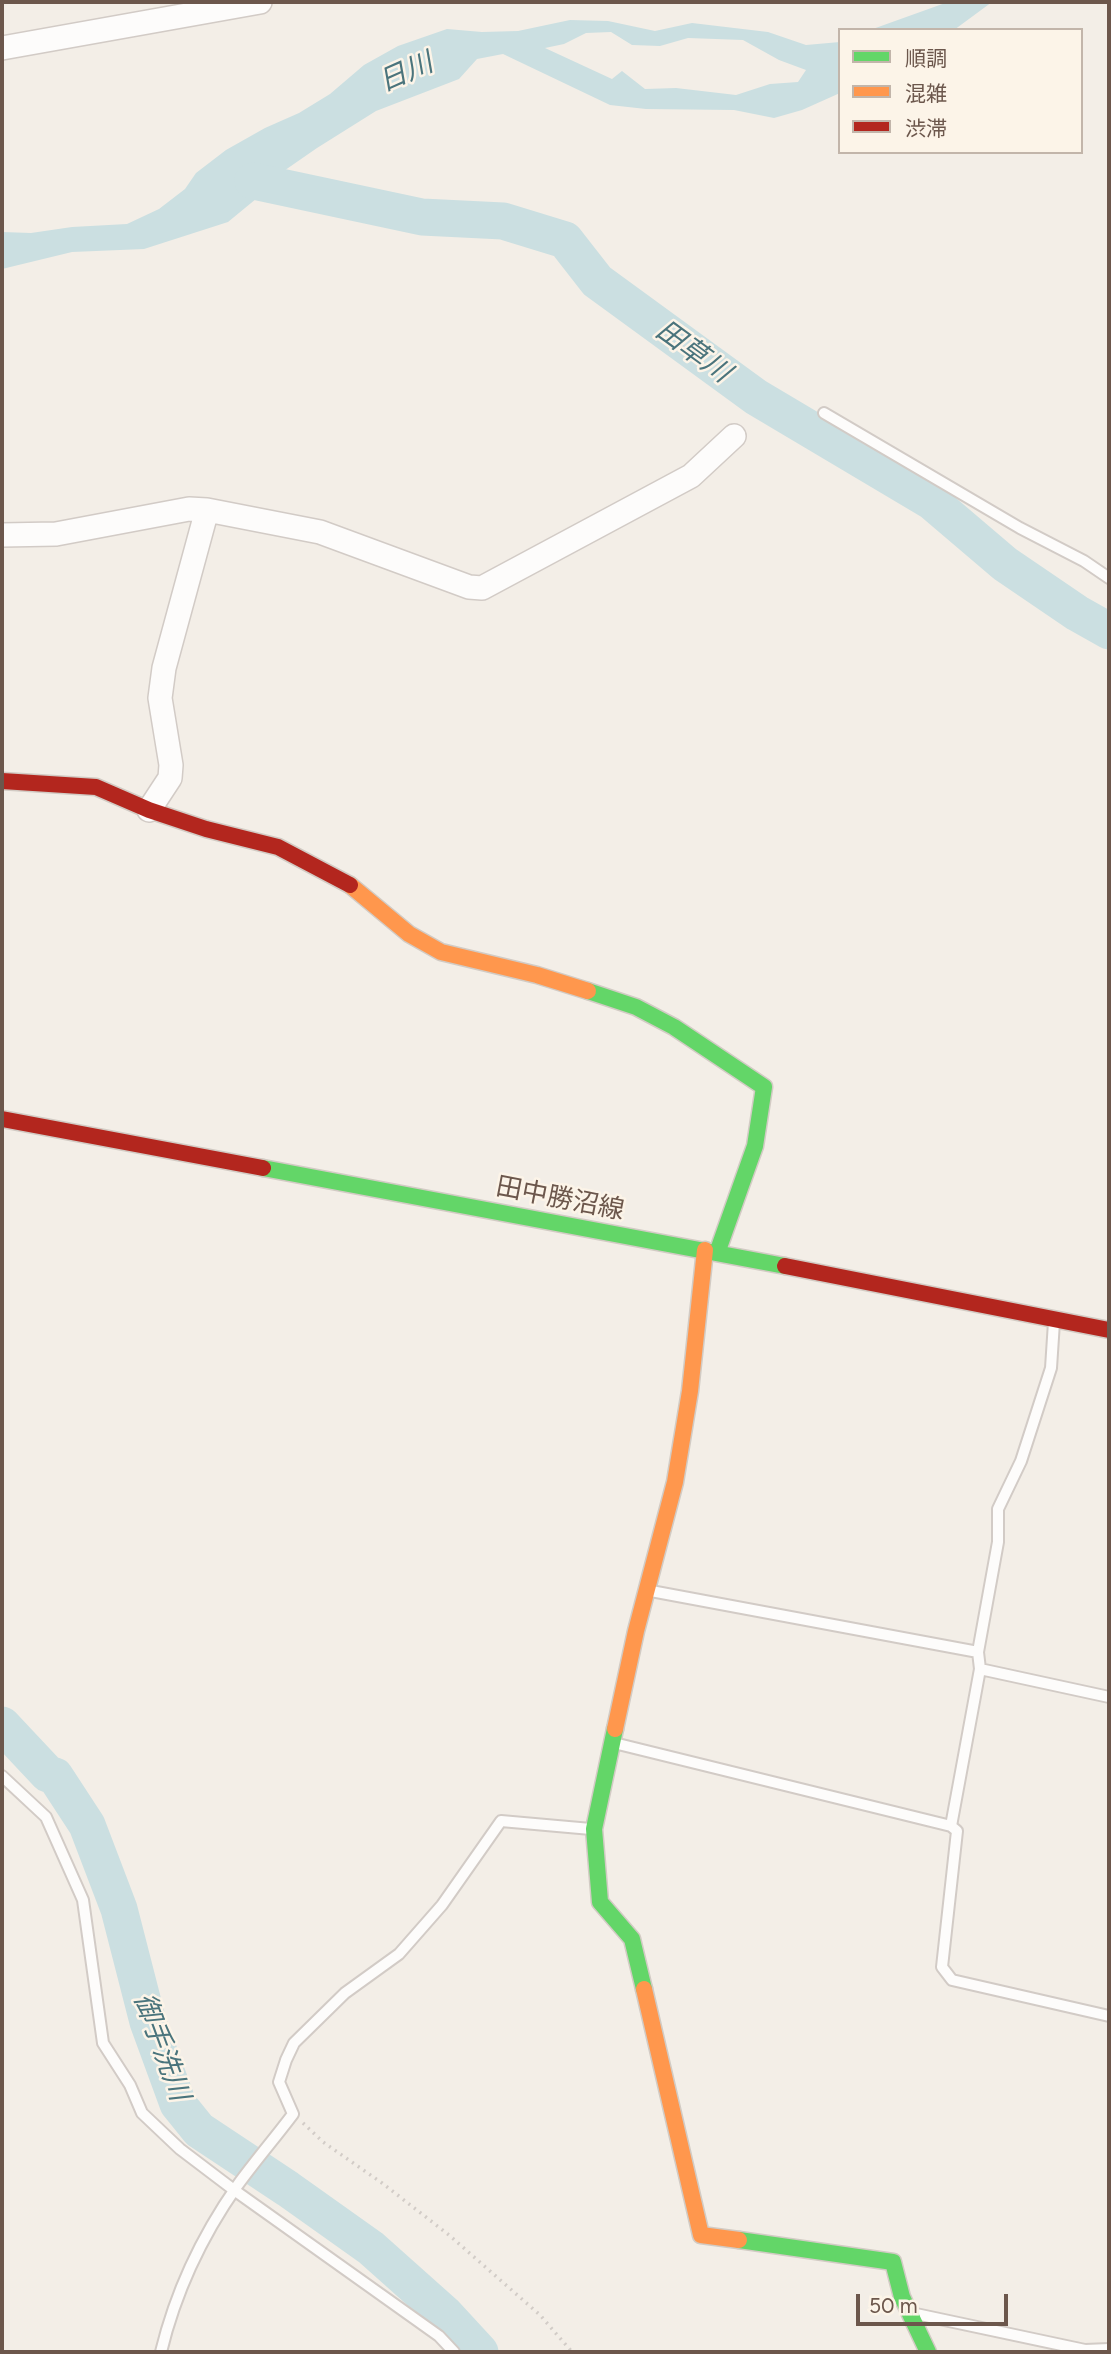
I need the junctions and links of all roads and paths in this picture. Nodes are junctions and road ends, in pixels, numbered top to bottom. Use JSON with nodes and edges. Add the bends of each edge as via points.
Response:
{"nodes":[{"id":1,"x":260,"y":2,"type":"edge"},
{"id":2,"x":2,"y":48,"type":"edge"},
{"id":3,"x":824,"y":413,"type":"dead end"},
{"id":4,"x":734,"y":436,"type":"dead end"},
{"id":5,"x":207,"y":510,"type":"junction"},
{"id":6,"x":2,"y":535,"type":"edge"},
{"id":7,"x":1109,"y":578,"type":"edge"},
{"id":8,"x":2,"y":782,"type":"edge"},
{"id":9,"x":149,"y":810,"type":"junction"},
{"id":10,"x":2,"y":1119,"type":"edge"},
{"id":11,"x":711,"y":1252,"type":"junction"},
{"id":12,"x":1054,"y":1319,"type":"junction"},
{"id":13,"x":1109,"y":1330,"type":"edge"},
{"id":14,"x":647,"y":1590,"type":"junction"},
{"id":15,"x":978,"y":1652,"type":"junction"},
{"id":16,"x":980,"y":1669,"type":"junction"},
{"id":17,"x":1109,"y":1697,"type":"edge"},
{"id":18,"x":612,"y":1742,"type":"junction"},
{"id":19,"x":2,"y":1776,"type":"edge"},
{"id":20,"x":951,"y":1826,"type":"junction"},
{"id":21,"x":594,"y":1829,"type":"junction"},
{"id":22,"x":1109,"y":2016,"type":"edge"},
{"id":23,"x":290,"y":2119,"type":"junction"},
{"id":24,"x":236,"y":2188,"type":"junction"},
{"id":25,"x":909,"y":2312,"type":"junction"},
{"id":26,"x":1109,"y":2349,"type":"edge"},
{"id":27,"x":161,"y":2352,"type":"edge"},
{"id":28,"x":454,"y":2352,"type":"edge"},
{"id":29,"x":572,"y":2352,"type":"edge"},
{"id":30,"x":928,"y":2352,"type":"edge"}],
"edges":[{"from":1,"to":2,"type":"street"},
{"from":3,"to":7,"type":"lane"},
{"from":4,"to":5,"type":"street","via":[[691,476],[482,588],[320,532]]},
{"from":5,"to":6,"type":"street","via":[[189,509],[56,534]]},
{"from":5,"to":9,"type":"street","via":[[164,668],[160,698],[170,778]]},
{"from":8,"to":9,"type":"street","via":[[96,787]]},
{"from":9,"to":11,"type":"street","via":[[278,847],[348,882],[409,934],[441,952],[537,975],[636,1007],[764,1087],[755,1146]]},
{"from":10,"to":11,"type":"street","name":"田中勝沼線"},
{"from":11,"to":12,"type":"street","name":"田中勝沼線"},
{"from":11,"to":14,"type":"street","via":[[675,1482]]},
{"from":12,"to":13,"type":"street","name":"田中勝沼線"},
{"from":12,"to":15,"type":"lane","via":[[1051,1368],[1021,1461],[998,1509],[998,1542]]},
{"from":14,"to":15,"type":"lane"},
{"from":14,"to":18,"type":"street"},
{"from":15,"to":16,"type":"lane"},
{"from":16,"to":17,"type":"lane"},
{"from":16,"to":20,"type":"lane"},
{"from":18,"to":20,"type":"lane"},
{"from":18,"to":21,"type":"street"},
{"from":19,"to":24,"type":"lane","via":[[46,1817],[83,1900],[103,2043],[142,2113],[180,2149]]},
{"from":20,"to":22,"type":"lane","via":[[957,1831],[942,1967],[952,1980]]},
{"from":21,"to":23,"type":"lane","via":[[501,1821],[442,1905],[399,1954],[345,1993],[295,2043],[279,2082]]},
{"from":21,"to":25,"type":"street","via":[[600,1902],[632,1939],[701,2235],[893,2262]]},
{"from":23,"to":24,"type":"lane"},
{"from":23,"to":29,"type":"path","via":[[449,2235],[540,2315]]},
{"from":24,"to":27,"type":"lane","via":[[206,2236],[169,2319]]},
{"from":24,"to":28,"type":"lane","via":[[439,2336]]},
{"from":25,"to":26,"type":"lane","via":[[1085,2350]]},
{"from":25,"to":30,"type":"street"}]}
